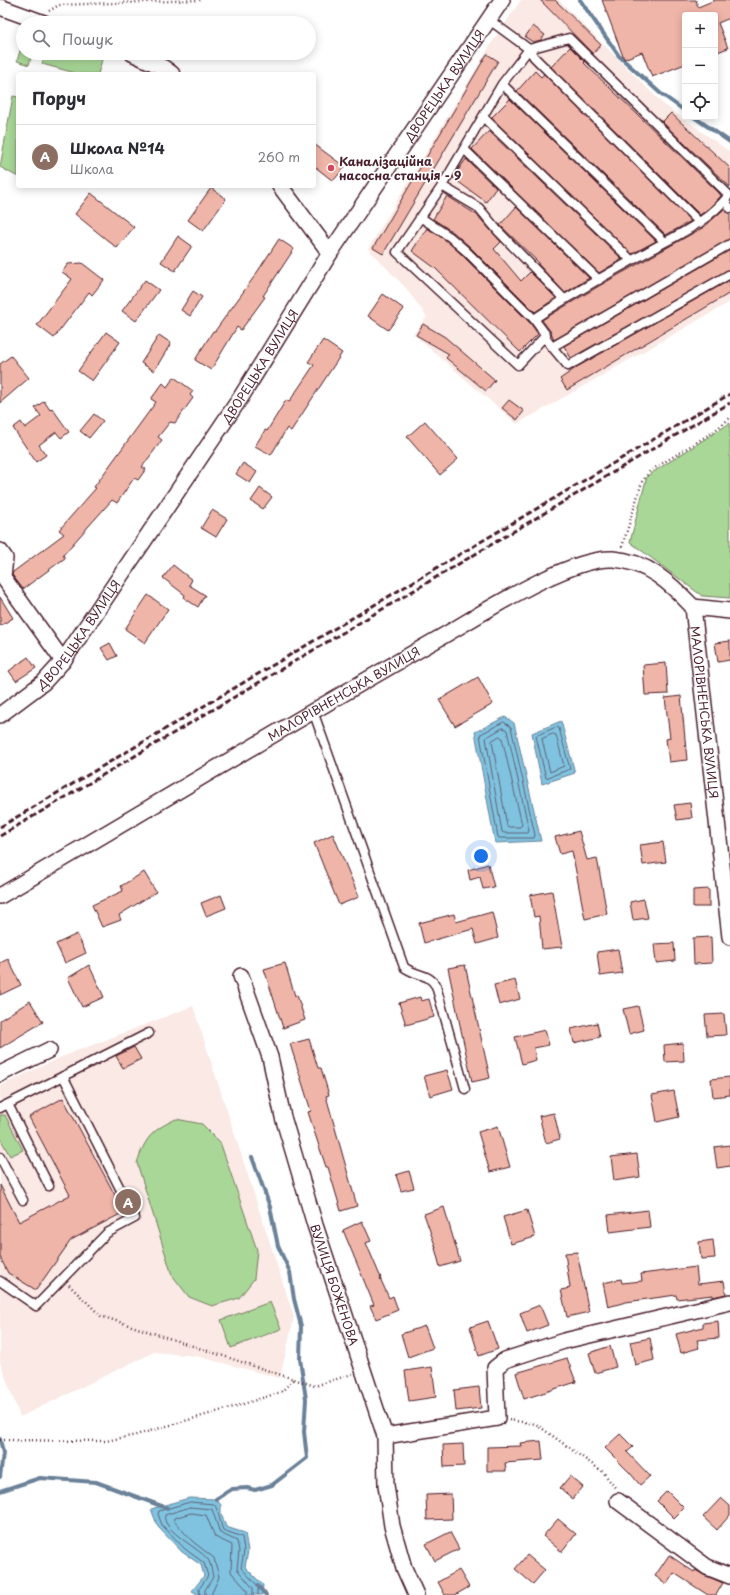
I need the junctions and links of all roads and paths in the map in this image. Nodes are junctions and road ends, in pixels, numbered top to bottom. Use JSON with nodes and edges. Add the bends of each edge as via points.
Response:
{"nodes":[{"id":1,"x":201,"y":0,"type":"edge"},
{"id":2,"x":502,"y":0,"type":"edge"},
{"id":3,"x":0,"y":7,"type":"edge"},
{"id":4,"x":23,"y":16,"type":"edge"},
{"id":5,"x":46,"y":16,"type":"edge"},
{"id":6,"x":488,"y":19,"type":"junction"},
{"id":7,"x":529,"y":48,"type":"junction"},
{"id":8,"x":147,"y":60,"type":"edge"},
{"id":9,"x":169,"y":72,"type":"edge"},
{"id":10,"x":502,"y":84,"type":"junction"},
{"id":11,"x":483,"y":117,"type":"junction"},
{"id":12,"x":464,"y":149,"type":"junction"},
{"id":13,"x":442,"y":186,"type":"junction"},
{"id":14,"x":281,"y":188,"type":"edge"},
{"id":15,"x":725,"y":201,"type":"junction"},
{"id":16,"x":730,"y":208,"type":"edge"},
{"id":17,"x":420,"y":217,"type":"junction"},
{"id":18,"x":700,"y":223,"type":"junction"},
{"id":19,"x":664,"y":242,"type":"junction"},
{"id":20,"x":730,"y":244,"type":"edge"},
{"id":21,"x":330,"y":253,"type":"junction"},
{"id":22,"x":631,"y":260,"type":"junction"},
{"id":23,"x":730,"y":274,"type":"edge"},
{"id":24,"x":599,"y":280,"type":"junction"},
{"id":25,"x":564,"y":299,"type":"junction"},
{"id":26,"x":534,"y":319,"type":"junction"},
{"id":27,"x":544,"y":336,"type":"junction"},
{"id":28,"x":552,"y":347,"type":"junction"},
{"id":29,"x":730,"y":418,"type":"edge"},
{"id":30,"x":0,"y":551,"type":"edge"},
{"id":31,"x":619,"y":560,"type":"junction"},
{"id":32,"x":2,"y":578,"type":"edge"},
{"id":33,"x":693,"y":608,"type":"junction"},
{"id":34,"x":730,"y":611,"type":"edge"},
{"id":35,"x":63,"y":661,"type":"junction"},
{"id":36,"x":313,"y":711,"type":"junction"},
{"id":37,"x":0,"y":715,"type":"edge"},
{"id":38,"x":0,"y":896,"type":"edge"},
{"id":39,"x":729,"y":917,"type":"edge"},
{"id":40,"x":730,"y":937,"type":"edge"},
{"id":41,"x":241,"y":976,"type":"dead end"},
{"id":42,"x":148,"y":1033,"type":"dead end"},
{"id":43,"x":49,"y":1050,"type":"dead end"},
{"id":44,"x":0,"y":1074,"type":"edge"},
{"id":45,"x":63,"y":1076,"type":"junction"},
{"id":46,"x":465,"y":1090,"type":"dead end"},
{"id":47,"x":4,"y":1106,"type":"edge"},
{"id":48,"x":0,"y":1157,"type":"edge"},
{"id":49,"x":49,"y":1186,"type":"dead end"},
{"id":50,"x":23,"y":1200,"type":"dead end"},
{"id":51,"x":63,"y":1278,"type":"junction"},
{"id":52,"x":0,"y":1281,"type":"edge"},
{"id":53,"x":730,"y":1302,"type":"edge"},
{"id":54,"x":364,"y":1370,"type":"junction"},
{"id":55,"x":295,"y":1379,"type":"junction"},
{"id":56,"x":497,"y":1418,"type":"junction"},
{"id":57,"x":385,"y":1436,"type":"junction"},
{"id":58,"x":0,"y":1440,"type":"edge"},
{"id":59,"x":618,"y":1501,"type":"joint"},
{"id":60,"x":730,"y":1576,"type":"edge"},
{"id":61,"x":416,"y":1595,"type":"edge"}],
"edges":[{"from":1,"to":5,"type":"path","via":[[59,5]]},
{"from":2,"to":6,"type":"street","name":"ДВОРЕЦЬКА ВУЛИЦЯ"},
{"from":3,"to":4,"type":"street"},
{"from":6,"to":7,"type":"lane"},
{"from":6,"to":21,"type":"street","name":"ДВОРЕЦЬКА ВУЛИЦЯ"},
{"from":7,"to":10,"type":"lane"},
{"from":7,"to":15,"type":"lane","via":[[569,38],[729,195]]},
{"from":7,"to":18,"type":"lane","via":[[534,57]]},
{"from":8,"to":9,"type":"street"},
{"from":10,"to":11,"type":"lane"},
{"from":10,"to":19,"type":"lane"},
{"from":11,"to":12,"type":"lane"},
{"from":11,"to":22,"type":"lane"},
{"from":12,"to":13,"type":"lane"},
{"from":12,"to":24,"type":"lane"},
{"from":13,"to":17,"type":"lane"},
{"from":13,"to":25,"type":"lane","via":[[479,208]]},
{"from":14,"to":21,"type":"street"},
{"from":15,"to":16,"type":"lane"},
{"from":15,"to":18,"type":"lane"},
{"from":17,"to":26,"type":"lane","via":[[450,237]]},
{"from":17,"to":27,"type":"lane","via":[[397,252],[518,365]]},
{"from":18,"to":19,"type":"lane"},
{"from":19,"to":22,"type":"lane"},
{"from":20,"to":28,"type":"lane"},
{"from":21,"to":35,"type":"street","name":"ДВОРЕЦЬКА ВУЛИЦЯ","via":[[241,397]]},
{"from":22,"to":24,"type":"lane"},
{"from":23,"to":28,"type":"lane","via":[[568,366]]},
{"from":24,"to":25,"type":"lane"},
{"from":25,"to":26,"type":"lane"},
{"from":26,"to":27,"type":"lane","via":[[546,335]]},
{"from":27,"to":28,"type":"lane"},
{"from":29,"to":31,"type":"path","via":[[713,432],[650,471],[642,482]]},
{"from":30,"to":32,"type":"street","via":[[5,558]]},
{"from":31,"to":33,"type":"street","name":"МАЛОРІВНЕНСЬКА ВУЛИЦЯ","via":[[634,563],[653,572],[671,585]]},
{"from":31,"to":36,"type":"street","name":"МАЛОРІВНЕНСЬКА ВУЛИЦЯ","via":[[591,561],[550,578],[500,603]]},
{"from":32,"to":35,"type":"street"},
{"from":33,"to":34,"type":"street","name":"МАЛОРІВНЕНСЬКА ВУЛИЦЯ"},
{"from":33,"to":39,"type":"street","name":"МАЛОРІВНЕНСЬКА ВУЛИЦЯ"},
{"from":35,"to":37,"type":"street","name":"ДВОРЕЦЬКА ВУЛИЦЯ","via":[[44,682]]},
{"from":36,"to":38,"type":"street","name":"МАЛОРІВНЕНСЬКА ВУЛИЦЯ"},
{"from":36,"to":46,"type":"lane","via":[[404,967],[411,973],[427,976],[436,986]]},
{"from":39,"to":40,"type":"street","name":"МАЛОРІВНЕНСЬКА ВУЛИЦЯ"},
{"from":41,"to":54,"type":"street","name":"ВУЛИЦЯ БОЖЕНОВА","via":[[270,1057],[283,1117],[315,1225]]},
{"from":42,"to":45,"type":"lane"},
{"from":43,"to":44,"type":"street"},
{"from":45,"to":47,"type":"lane"},
{"from":45,"to":51,"type":"lane","via":[[135,1218],[107,1233]]},
{"from":47,"to":49,"type":"lane"},
{"from":48,"to":50,"type":"lane"},
{"from":51,"to":52,"type":"lane","via":[[36,1306]]},
{"from":51,"to":55,"type":"path","via":[[101,1316]]},
{"from":53,"to":56,"type":"street","via":[[564,1340],[505,1360],[495,1368]]},
{"from":54,"to":55,"type":"path","via":[[315,1386]]},
{"from":54,"to":57,"type":"street","name":"ВУЛИЦЯ БОЖЕНОВА"},
{"from":55,"to":58,"type":"path","via":[[281,1392],[136,1435],[106,1441]]},
{"from":56,"to":57,"type":"street"},
{"from":56,"to":59,"type":"path","via":[[536,1424],[603,1472],[619,1492]]},
{"from":57,"to":61,"type":"street","name":"ВУЛИЦЯ БОЖЕНОВА","via":[[386,1485],[392,1526],[404,1568]]},
{"from":59,"to":60,"type":"street","via":[[708,1567]]}]}
